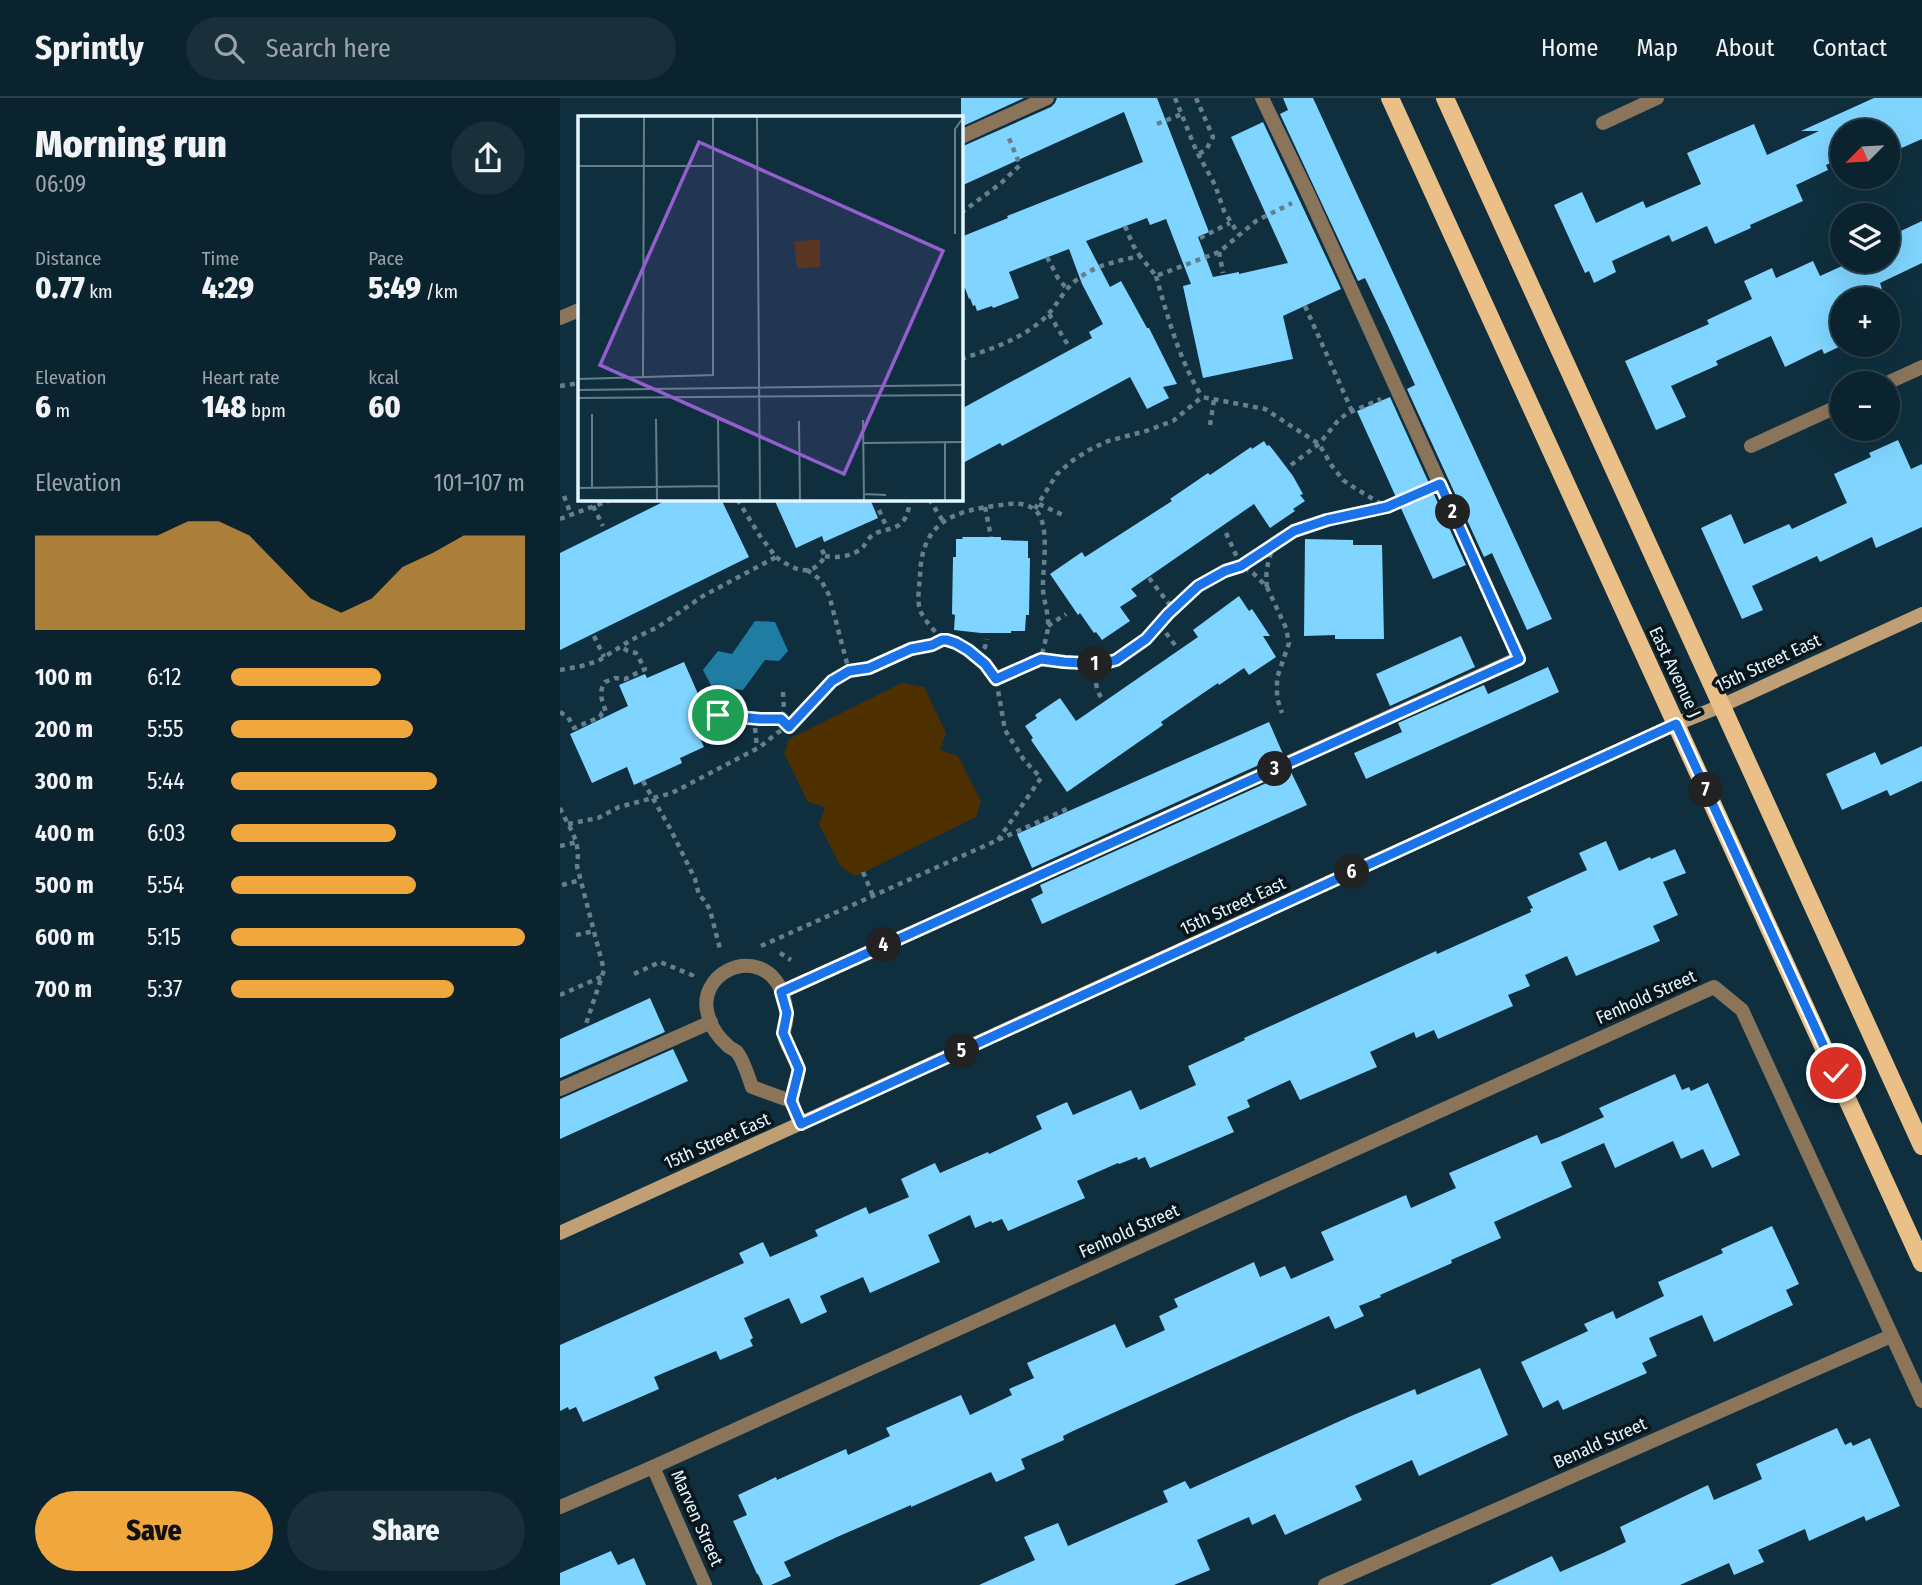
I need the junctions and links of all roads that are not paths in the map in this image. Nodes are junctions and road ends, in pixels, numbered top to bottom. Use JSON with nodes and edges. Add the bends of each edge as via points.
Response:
{"nodes":[{"id":1,"x":1047,"y":98,"type":"edge"},
{"id":2,"x":1262,"y":98,"type":"edge"},
{"id":3,"x":1390,"y":98,"type":"edge"},
{"id":4,"x":1445,"y":98,"type":"edge"},
{"id":5,"x":1657,"y":98,"type":"edge"},
{"id":6,"x":1603,"y":123,"type":"dead end"},
{"id":7,"x":962,"y":137,"type":"edge"},
{"id":8,"x":578,"y":310,"type":"edge"},
{"id":9,"x":560,"y":318,"type":"edge"},
{"id":10,"x":1922,"y":367,"type":"edge"},
{"id":11,"x":1900,"y":377,"type":"edge"},
{"id":12,"x":1830,"y":410,"type":"edge"},
{"id":13,"x":1751,"y":446,"type":"dead end"},
{"id":14,"x":1922,"y":614,"type":"edge"},
{"id":15,"x":1721,"y":706,"type":"junction"},
{"id":16,"x":1676,"y":724,"type":"junction"},
{"id":17,"x":781,"y":992,"type":"junction"},
{"id":18,"x":711,"y":1022,"type":"junction"},
{"id":19,"x":560,"y":1089,"type":"edge"},
{"id":20,"x":791,"y":1101,"type":"junction"},
{"id":21,"x":801,"y":1124,"type":"junction"},
{"id":22,"x":1922,"y":1146,"type":"edge"},
{"id":23,"x":560,"y":1233,"type":"edge"},
{"id":24,"x":1922,"y":1263,"type":"edge"},
{"id":25,"x":1891,"y":1336,"type":"junction"},
{"id":26,"x":1922,"y":1401,"type":"edge"},
{"id":27,"x":653,"y":1467,"type":"junction"},
{"id":28,"x":560,"y":1507,"type":"edge"},
{"id":29,"x":705,"y":1585,"type":"edge"},
{"id":30,"x":1325,"y":1585,"type":"edge"}],
"edges":[{"from":1,"to":7,"type":"street"},
{"from":2,"to":17,"type":"street","via":[[1519,659]]},
{"from":3,"to":16,"type":"main road","name":"East Avenue J"},
{"from":4,"to":15,"type":"main road","name":"East Avenue J"},
{"from":5,"to":6,"type":"street"},
{"from":8,"to":9,"type":"street"},
{"from":10,"to":11,"type":"street"},
{"from":12,"to":13,"type":"street"},
{"from":14,"to":15,"type":"street","name":"15th Street East"},
{"from":15,"to":16,"type":"street","name":"15th Street East"},
{"from":15,"to":22,"type":"main road","name":"East Avenue J"},
{"from":16,"to":21,"type":"street","name":"15th Street East"},
{"from":16,"to":24,"type":"main road","name":"East Avenue J"},
{"from":17,"to":18,"type":"street","via":[[759,968],[749,965],[727,970],[708,992]]},
{"from":17,"to":20,"type":"street","via":[[787,1013],[783,1033],[799,1069]]},
{"from":18,"to":19,"type":"street"},
{"from":18,"to":20,"type":"street","via":[[721,1040],[737,1051],[752,1087]]},
{"from":20,"to":21,"type":"street"},
{"from":21,"to":23,"type":"street","name":"15th Street East"},
{"from":25,"to":26,"type":"street"},
{"from":25,"to":27,"type":"street","name":"Fenhold Street","via":[[1742,1010],[1714,988]]},
{"from":25,"to":30,"type":"street","name":"Benald Street"},
{"from":27,"to":28,"type":"street","name":"Fenhold Street"},
{"from":27,"to":29,"type":"street","name":"Marven Street"}]}
